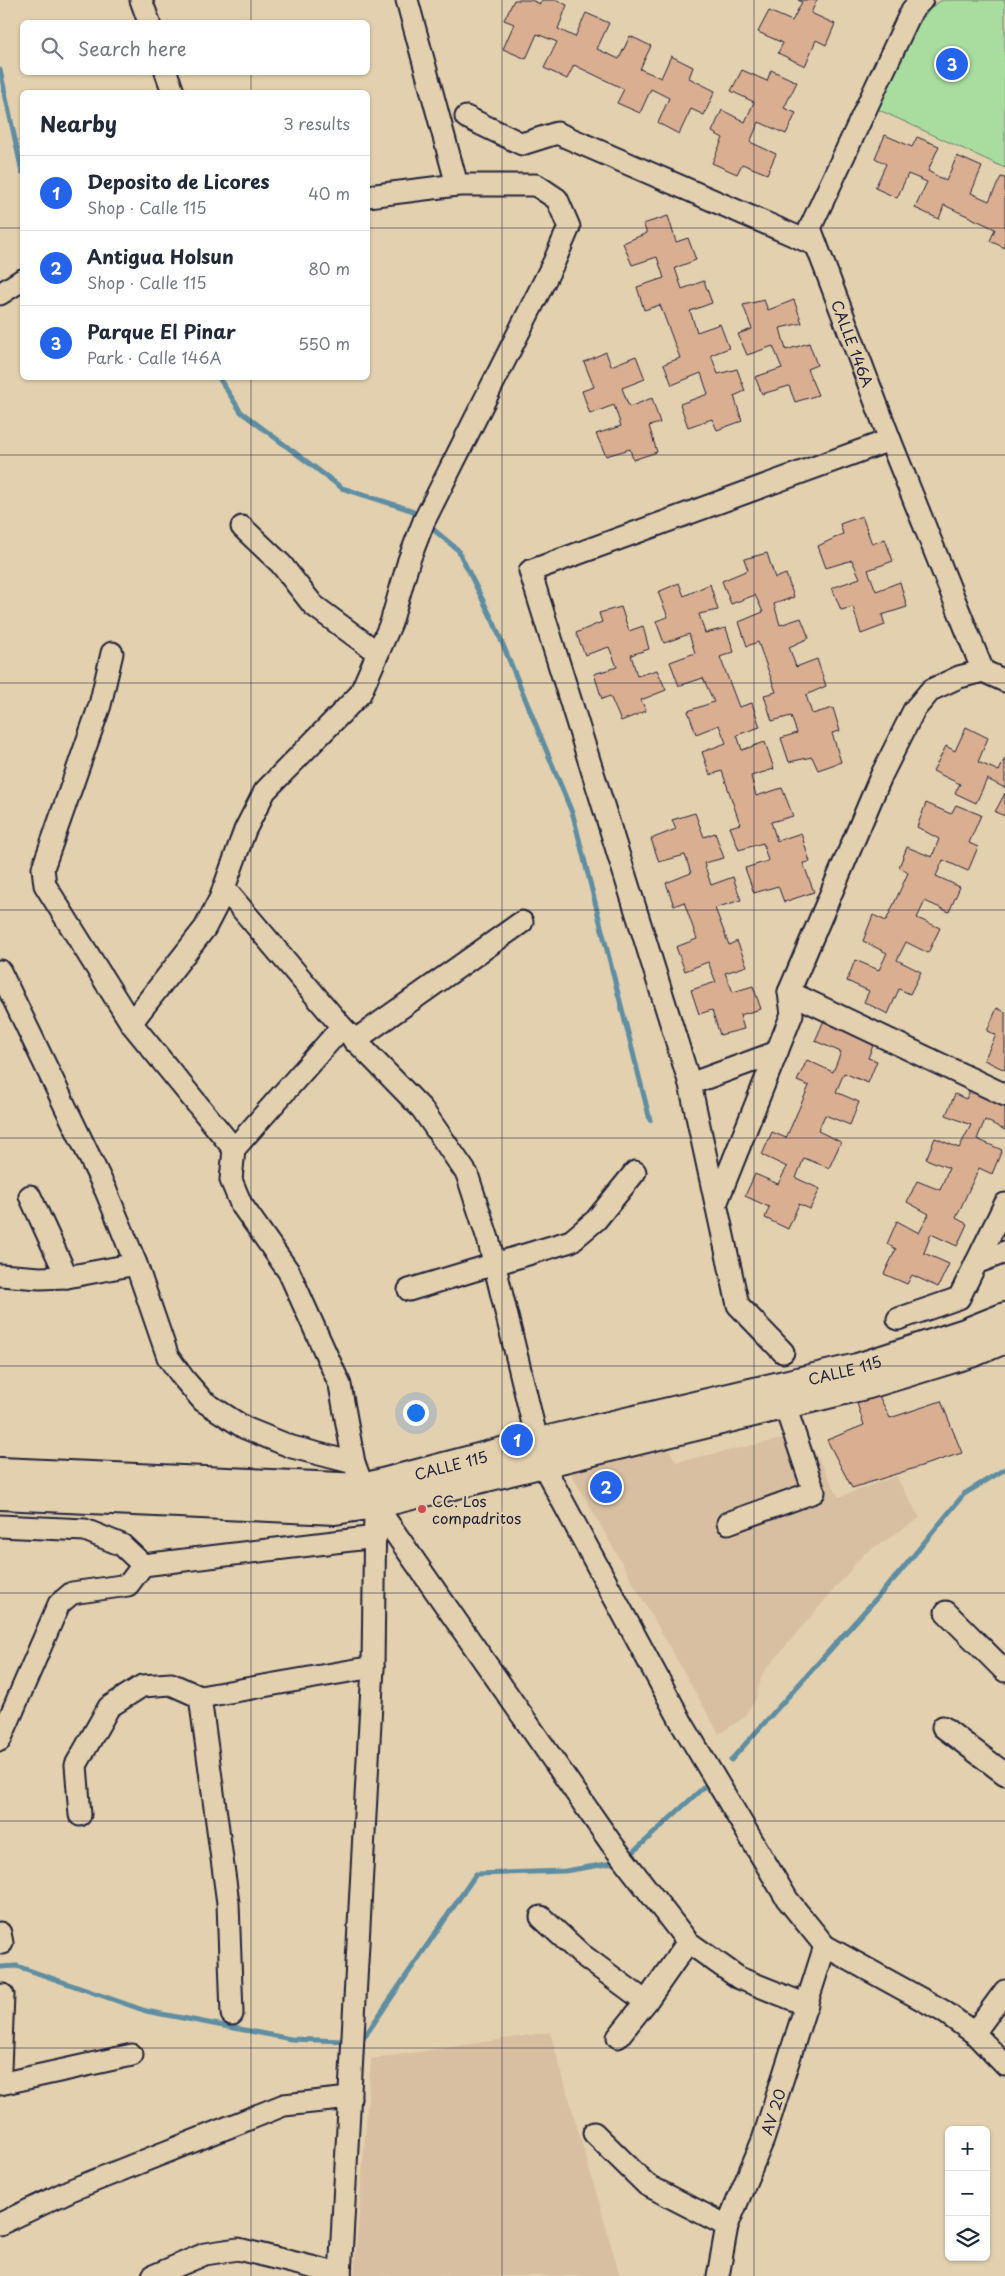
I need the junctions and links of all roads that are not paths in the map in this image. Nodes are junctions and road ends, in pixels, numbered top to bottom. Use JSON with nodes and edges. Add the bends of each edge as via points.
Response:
{"nodes":[{"id":1,"x":142,"y":0,"type":"edge"},
{"id":2,"x":408,"y":0,"type":"edge"},
{"id":3,"x":922,"y":0,"type":"edge"},
{"id":4,"x":148,"y":20,"type":"edge"},
{"id":5,"x":167,"y":75,"type":"edge"},
{"id":6,"x":172,"y":90,"type":"edge"},
{"id":7,"x":466,"y":117,"type":"dead end"},
{"id":8,"x":457,"y":185,"type":"junction"},
{"id":9,"x":370,"y":196,"type":"edge"},
{"id":10,"x":816,"y":245,"type":"junction"},
{"id":11,"x":20,"y":281,"type":"edge"},
{"id":12,"x":0,"y":294,"type":"edge"},
{"id":13,"x":890,"y":440,"type":"junction"},
{"id":14,"x":242,"y":526,"type":"dead end"},
{"id":15,"x":112,"y":653,"type":"dead end"},
{"id":16,"x":378,"y":653,"type":"junction"},
{"id":17,"x":984,"y":671,"type":"junction"},
{"id":18,"x":1005,"y":681,"type":"edge"},
{"id":19,"x":224,"y":888,"type":"junction"},
{"id":20,"x":522,"y":922,"type":"dead end"},
{"id":21,"x":0,"y":971,"type":"edge"},
{"id":22,"x":789,"y":992,"type":"junction"},
{"id":23,"x":132,"y":1022,"type":"junction"},
{"id":24,"x":348,"y":1034,"type":"junction"},
{"id":25,"x":777,"y":1052,"type":"junction"},
{"id":26,"x":690,"y":1084,"type":"junction"},
{"id":27,"x":1005,"y":1095,"type":"edge"},
{"id":28,"x":234,"y":1149,"type":"junction"},
{"id":29,"x":635,"y":1172,"type":"dead end"},
{"id":30,"x":30,"y":1196,"type":"dead end"},
{"id":31,"x":716,"y":1204,"type":"junction"},
{"id":32,"x":1005,"y":1204,"type":"edge"},
{"id":33,"x":1005,"y":1252,"type":"edge"},
{"id":34,"x":976,"y":1263,"type":"junction"},
{"id":35,"x":136,"y":1264,"type":"junction"},
{"id":36,"x":494,"y":1265,"type":"junction"},
{"id":37,"x":0,"y":1275,"type":"edge"},
{"id":38,"x":67,"y":1277,"type":"junction"},
{"id":39,"x":409,"y":1290,"type":"dead end"},
{"id":40,"x":1005,"y":1316,"type":"edge"},
{"id":41,"x":898,"y":1319,"type":"dead end"},
{"id":42,"x":1005,"y":1340,"type":"edge"},
{"id":43,"x":782,"y":1352,"type":"dead end"},
{"id":44,"x":785,"y":1406,"type":"junction"},
{"id":45,"x":539,"y":1454,"type":"junction"},
{"id":46,"x":354,"y":1463,"type":"junction"},
{"id":47,"x":0,"y":1471,"type":"edge"},
{"id":48,"x":369,"y":1496,"type":"junction"},
{"id":49,"x":8,"y":1499,"type":"edge"},
{"id":50,"x":728,"y":1523,"type":"dead end"},
{"id":51,"x":0,"y":1526,"type":"edge"},
{"id":52,"x":376,"y":1537,"type":"junction"},
{"id":53,"x":143,"y":1565,"type":"junction"},
{"id":54,"x":946,"y":1612,"type":"dead end"},
{"id":55,"x":373,"y":1667,"type":"junction"},
{"id":56,"x":1005,"y":1671,"type":"edge"},
{"id":57,"x":200,"y":1697,"type":"junction"},
{"id":58,"x":944,"y":1727,"type":"dead end"},
{"id":59,"x":0,"y":1740,"type":"edge"},
{"id":60,"x":1005,"y":1774,"type":"edge"},
{"id":61,"x":80,"y":1815,"type":"dead end"},
{"id":62,"x":540,"y":1917,"type":"dead end"},
{"id":63,"x":688,"y":1942,"type":"junction"},
{"id":64,"x":825,"y":1946,"type":"junction"},
{"id":65,"x":1005,"y":1991,"type":"edge"},
{"id":66,"x":3,"y":1995,"type":"dead end"},
{"id":67,"x":646,"y":2002,"type":"junction"},
{"id":68,"x":807,"y":2005,"type":"junction"},
{"id":69,"x":232,"y":2014,"type":"dead end"},
{"id":70,"x":974,"y":2033,"type":"junction"},
{"id":71,"x":618,"y":2036,"type":"dead end"},
{"id":72,"x":132,"y":2055,"type":"dead end"},
{"id":73,"x":1005,"y":2065,"type":"edge"},
{"id":74,"x":0,"y":2069,"type":"edge"},
{"id":75,"x":0,"y":2084,"type":"edge"},
{"id":76,"x":350,"y":2098,"type":"junction"},
{"id":77,"x":594,"y":2133,"type":"dead end"},
{"id":78,"x":0,"y":2224,"type":"edge"},
{"id":79,"x":727,"y":2226,"type":"junction"},
{"id":80,"x":340,"y":2275,"type":"edge"},
{"id":81,"x":154,"y":2276,"type":"edge"},
{"id":82,"x":718,"y":2276,"type":"edge"}],
"edges":[{"from":1,"to":4,"type":"street"},
{"from":2,"to":8,"type":"street"},
{"from":3,"to":10,"type":"street","name":"CALLE 146A","via":[[912,10],[810,228]]},
{"from":5,"to":6,"type":"street"},
{"from":7,"to":10,"type":"street","via":[[522,144],[557,133]]},
{"from":8,"to":9,"type":"street"},
{"from":8,"to":16,"type":"street","via":[[536,185],[557,199],[569,227],[424,521]]},
{"from":10,"to":13,"type":"street","name":"CALLE 146A"},
{"from":11,"to":12,"type":"street"},
{"from":13,"to":17,"type":"street","name":"CALLE 146A"},
{"from":13,"to":26,"type":"street","via":[[530,571]]},
{"from":14,"to":16,"type":"street","via":[[281,564],[312,605]]},
{"from":15,"to":23,"type":"street","via":[[100,705],[43,868],[45,885]]},
{"from":16,"to":19,"type":"street","via":[[360,694],[265,791],[245,830]]},
{"from":17,"to":18,"type":"street"},
{"from":17,"to":22,"type":"street","via":[[959,677],[931,690],[914,710],[882,774]]},
{"from":19,"to":23,"type":"street","via":[[205,928]]},
{"from":19,"to":24,"type":"street"},
{"from":20,"to":24,"type":"street"},
{"from":21,"to":35,"type":"street","via":[[106,1190]]},
{"from":22,"to":25,"type":"street","via":[[792,1014]]},
{"from":22,"to":27,"type":"street"},
{"from":23,"to":28,"type":"street"},
{"from":24,"to":28,"type":"street"},
{"from":24,"to":36,"type":"street","via":[[422,1109],[467,1174]]},
{"from":25,"to":26,"type":"street"},
{"from":25,"to":31,"type":"street"},
{"from":26,"to":31,"type":"street"},
{"from":28,"to":46,"type":"street","via":[[230,1180],[289,1272],[340,1385]]},
{"from":29,"to":36,"type":"street","via":[[596,1220],[570,1241]]},
{"from":30,"to":38,"type":"street"},
{"from":31,"to":43,"type":"street","via":[[738,1305]]},
{"from":32,"to":34,"type":"street"},
{"from":33,"to":34,"type":"street"},
{"from":34,"to":41,"type":"street","via":[[959,1298]]},
{"from":35,"to":38,"type":"street"},
{"from":35,"to":46,"type":"street","via":[[168,1357],[203,1401],[246,1428],[292,1447]]},
{"from":36,"to":39,"type":"street"},
{"from":36,"to":45,"type":"street"},
{"from":37,"to":38,"type":"street"},
{"from":40,"to":45,"type":"main road","name":"CALLE 115","via":[[857,1367]]},
{"from":42,"to":44,"type":"main road","name":"CALLE 115","via":[[974,1353],[869,1385]]},
{"from":44,"to":45,"type":"main road","name":"CALLE 115"},
{"from":44,"to":50,"type":"street","via":[[814,1492]]},
{"from":45,"to":48,"type":"main road","name":"CALLE 115"},
{"from":45,"to":64,"type":"street","via":[[683,1725],[787,1899]]},
{"from":46,"to":48,"type":"street"},
{"from":47,"to":48,"type":"main road","name":"CALLE 115"},
{"from":48,"to":49,"type":"main road","name":"CALLE 115","via":[[335,1511]]},
{"from":48,"to":52,"type":"street"},
{"from":48,"to":63,"type":"street","via":[[611,1843]]},
{"from":51,"to":53,"type":"street","via":[[85,1530],[122,1546]]},
{"from":52,"to":53,"type":"street"},
{"from":52,"to":55,"type":"street"},
{"from":53,"to":59,"type":"street","via":[[128,1584],[72,1593],[59,1604]]},
{"from":54,"to":56,"type":"street"},
{"from":55,"to":57,"type":"street"},
{"from":55,"to":76,"type":"street"},
{"from":57,"to":61,"type":"street","via":[[171,1684],[142,1686],[109,1707],[76,1765]]},
{"from":57,"to":69,"type":"street","via":[[228,1903]]},
{"from":58,"to":60,"type":"street"},
{"from":62,"to":67,"type":"street","via":[[581,1954]]},
{"from":63,"to":67,"type":"street"},
{"from":63,"to":68,"type":"street","via":[[739,1978]]},
{"from":64,"to":68,"type":"street","name":"AV 20"},
{"from":64,"to":70,"type":"street","via":[[943,2011]]},
{"from":65,"to":70,"type":"street"},
{"from":66,"to":74,"type":"street"},
{"from":67,"to":71,"type":"street"},
{"from":68,"to":79,"type":"street","name":"AV 20","via":[[762,2140]]},
{"from":70,"to":73,"type":"street"},
{"from":72,"to":75,"type":"street"},
{"from":76,"to":78,"type":"street","via":[[284,2105],[71,2190]]},
{"from":76,"to":80,"type":"street"},
{"from":77,"to":79,"type":"street","via":[[647,2185]]},
{"from":79,"to":82,"type":"street","name":"AV 20"},
{"from":80,"to":81,"type":"street","via":[[238,2249],[206,2254]]}]}
